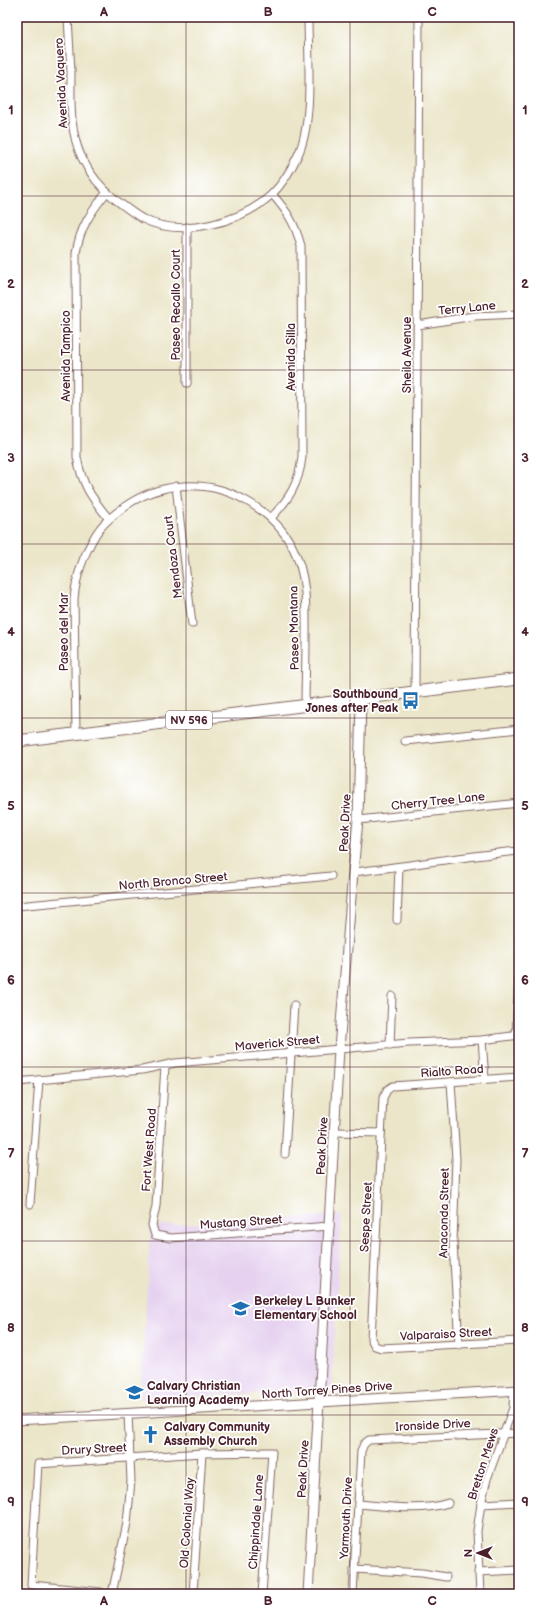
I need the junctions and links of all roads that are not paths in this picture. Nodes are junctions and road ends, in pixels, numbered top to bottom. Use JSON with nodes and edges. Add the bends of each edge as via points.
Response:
{"nodes":[{"id":1,"x":68,"y":17,"type":"edge"},
{"id":2,"x":308,"y":17,"type":"edge"},
{"id":3,"x":419,"y":17,"type":"edge"},
{"id":4,"x":106,"y":192,"type":"junction"},
{"id":5,"x":272,"y":194,"type":"junction"},
{"id":6,"x":187,"y":227,"type":"junction"},
{"id":7,"x":519,"y":314,"type":"edge"},
{"id":8,"x":418,"y":325,"type":"junction"},
{"id":9,"x":187,"y":383,"type":"dead end"},
{"id":10,"x":176,"y":486,"type":"junction"},
{"id":11,"x":271,"y":518,"type":"junction"},
{"id":12,"x":109,"y":519,"type":"junction"},
{"id":13,"x":192,"y":624,"type":"dead end"},
{"id":14,"x":519,"y":679,"type":"edge"},
{"id":15,"x":415,"y":692,"type":"junction"},
{"id":16,"x":361,"y":699,"type":"junction"},
{"id":17,"x":305,"y":706,"type":"junction"},
{"id":18,"x":519,"y":729,"type":"edge"},
{"id":19,"x":76,"y":734,"type":"junction"},
{"id":20,"x":17,"y":741,"type":"edge"},
{"id":21,"x":405,"y":741,"type":"dead end"},
{"id":22,"x":519,"y":803,"type":"edge"},
{"id":23,"x":358,"y":820,"type":"junction"},
{"id":24,"x":519,"y":851,"type":"edge"},
{"id":25,"x":399,"y":867,"type":"junction"},
{"id":26,"x":353,"y":872,"type":"junction"},
{"id":27,"x":331,"y":876,"type":"dead end"},
{"id":28,"x":17,"y":906,"type":"edge"},
{"id":29,"x":397,"y":920,"type":"dead end"},
{"id":30,"x":519,"y":976,"type":"edge"},
{"id":31,"x":392,"y":996,"type":"dead end"},
{"id":32,"x":294,"y":1006,"type":"dead end"},
{"id":33,"x":518,"y":1035,"type":"edge"},
{"id":34,"x":482,"y":1040,"type":"junction"},
{"id":35,"x":390,"y":1045,"type":"junction"},
{"id":36,"x":340,"y":1049,"type":"junction"},
{"id":37,"x":291,"y":1052,"type":"junction"},
{"id":38,"x":165,"y":1066,"type":"junction"},
{"id":39,"x":519,"y":1076,"type":"edge"},
{"id":40,"x":484,"y":1079,"type":"junction"},
{"id":41,"x":39,"y":1080,"type":"junction"},
{"id":42,"x":17,"y":1082,"type":"edge"},
{"id":43,"x":451,"y":1082,"type":"junction"},
{"id":44,"x":387,"y":1090,"type":"joint"},
{"id":45,"x":335,"y":1132,"type":"junction"},
{"id":46,"x":381,"y":1133,"type":"junction"},
{"id":47,"x":285,"y":1154,"type":"dead end"},
{"id":48,"x":30,"y":1204,"type":"dead end"},
{"id":49,"x":330,"y":1226,"type":"junction"},
{"id":50,"x":155,"y":1235,"type":"joint"},
{"id":51,"x":519,"y":1341,"type":"edge"},
{"id":52,"x":459,"y":1345,"type":"junction"},
{"id":53,"x":375,"y":1346,"type":"joint"},
{"id":54,"x":516,"y":1390,"type":"edge"},
{"id":55,"x":319,"y":1402,"type":"junction"},
{"id":56,"x":128,"y":1414,"type":"junction"},
{"id":57,"x":17,"y":1420,"type":"edge"},
{"id":58,"x":505,"y":1433,"type":"junction"},
{"id":59,"x":519,"y":1433,"type":"edge"},
{"id":60,"x":364,"y":1444,"type":"joint"},
{"id":61,"x":272,"y":1452,"type":"joint"},
{"id":62,"x":202,"y":1454,"type":"junction"},
{"id":63,"x":131,"y":1458,"type":"junction"},
{"id":64,"x":519,"y":1502,"type":"edge"},
{"id":65,"x":448,"y":1503,"type":"dead end"},
{"id":66,"x":358,"y":1504,"type":"junction"},
{"id":67,"x":481,"y":1504,"type":"junction"},
{"id":68,"x":354,"y":1569,"type":"junction"},
{"id":69,"x":519,"y":1570,"type":"edge"},
{"id":70,"x":478,"y":1572,"type":"junction"},
{"id":71,"x":446,"y":1577,"type":"dead end"},
{"id":72,"x":102,"y":1594,"type":"edge"},
{"id":73,"x":112,"y":1594,"type":"edge"},
{"id":74,"x":193,"y":1594,"type":"edge"},
{"id":75,"x":262,"y":1594,"type":"edge"},
{"id":76,"x":308,"y":1594,"type":"edge"},
{"id":77,"x":352,"y":1594,"type":"edge"},
{"id":78,"x":480,"y":1594,"type":"edge"}],
"edges":[{"from":1,"to":4,"type":"street","name":"Avenida Vaquero","via":[[73,127],[82,157],[98,185]]},
{"from":2,"to":5,"type":"street","name":"Avenida Vaquero","via":[[307,121],[299,153],[291,170]]},
{"from":3,"to":8,"type":"street","name":"Sheila Avenue"},
{"from":4,"to":6,"type":"street","name":"Avenida Vaquero","via":[[144,219],[167,226]]},
{"from":4,"to":12,"type":"street","name":"Avenida Tampico","via":[[89,214],[78,239],[76,253],[77,456],[89,494]]},
{"from":5,"to":6,"type":"street","name":"Avenida Vaquero","via":[[248,212],[234,218],[214,224]]},
{"from":5,"to":11,"type":"street","name":"Avenida Silla","via":[[290,216],[301,246],[302,457],[295,486],[286,502]]},
{"from":6,"to":9,"type":"street","name":"Paseo Recallo Court"},
{"from":7,"to":8,"type":"street","name":"Terry Lane","via":[[474,316]]},
{"from":8,"to":15,"type":"street","name":"Sheila Avenue"},
{"from":10,"to":11,"type":"street","name":"Paseo Montana","via":[[217,488],[239,496]]},
{"from":10,"to":12,"type":"street","name":"Paseo del Mar","via":[[156,490]]},
{"from":10,"to":13,"type":"street","name":"Mendoza Court"},
{"from":11,"to":17,"type":"street","name":"Paseo Montana","via":[[293,547],[304,579]]},
{"from":12,"to":19,"type":"street","name":"Paseo del Mar","via":[[97,533],[83,559],[76,584]]},
{"from":14,"to":15,"type":"main road","number":"NV 596"},
{"from":15,"to":16,"type":"main road","number":"NV 596"},
{"from":16,"to":17,"type":"main road","number":"NV 596"},
{"from":16,"to":23,"type":"street","name":"Peak Drive"},
{"from":17,"to":19,"type":"main road","number":"NV 596"},
{"from":18,"to":21,"type":"street"},
{"from":19,"to":20,"type":"main road","number":"NV 596"},
{"from":22,"to":23,"type":"street","name":"Cherry Tree Lane"},
{"from":23,"to":26,"type":"street","name":"Peak Drive"},
{"from":24,"to":25,"type":"street"},
{"from":25,"to":26,"type":"street"},
{"from":25,"to":29,"type":"street"},
{"from":26,"to":36,"type":"street","name":"Peak Drive"},
{"from":27,"to":28,"type":"street","name":"North Bronco Street"},
{"from":30,"to":33,"type":"street"},
{"from":31,"to":35,"type":"street"},
{"from":32,"to":37,"type":"street"},
{"from":33,"to":34,"type":"street","name":"Maverick Street"},
{"from":34,"to":35,"type":"street","name":"Maverick Street"},
{"from":34,"to":40,"type":"street"},
{"from":35,"to":36,"type":"street","name":"Maverick Street"},
{"from":36,"to":37,"type":"street","name":"Maverick Street"},
{"from":36,"to":45,"type":"street","name":"Peak Drive"},
{"from":37,"to":38,"type":"street","name":"Maverick Street"},
{"from":37,"to":47,"type":"street"},
{"from":38,"to":41,"type":"street","name":"Maverick Street"},
{"from":38,"to":50,"type":"street","name":"Fort West Road","via":[[156,1206],[152,1225]]},
{"from":39,"to":40,"type":"street","name":"Rialto Road"},
{"from":40,"to":43,"type":"street","name":"Rialto Road"},
{"from":41,"to":42,"type":"street","name":"Maverick Street"},
{"from":41,"to":48,"type":"street"},
{"from":43,"to":44,"type":"street","name":"Rialto Road","via":[[393,1086]]},
{"from":43,"to":52,"type":"street","name":"Anaconda Street","via":[[456,1160],[453,1243]]},
{"from":44,"to":46,"type":"street","name":"Sespe Street","via":[[383,1098]]},
{"from":45,"to":46,"type":"street"},
{"from":45,"to":49,"type":"street","name":"Peak Drive"},
{"from":46,"to":53,"type":"street","name":"Sespe Street","via":[[371,1340]]},
{"from":49,"to":50,"type":"street","name":"Mustang Street","via":[[171,1238]]},
{"from":49,"to":55,"type":"street","name":"Peak Drive"},
{"from":51,"to":52,"type":"street","name":"Valparaiso Street"},
{"from":52,"to":53,"type":"street","name":"Valparaiso Street","via":[[381,1348]]},
{"from":54,"to":55,"type":"street","name":"North Torrey Pines Drive"},
{"from":54,"to":58,"type":"street","name":"Bretton Mews"},
{"from":55,"to":56,"type":"street","name":"North Torrey Pines Drive"},
{"from":55,"to":76,"type":"street","name":"Peak Drive"},
{"from":56,"to":57,"type":"street","name":"North Torrey Pines Drive"},
{"from":56,"to":63,"type":"street"},
{"from":58,"to":59,"type":"street","name":"Ironside Drive"},
{"from":58,"to":60,"type":"street","name":"Ironside Drive","via":[[370,1440]]},
{"from":58,"to":67,"type":"street","name":"Bretton Mews","via":[[487,1479]]},
{"from":60,"to":66,"type":"street","name":"Yarmouth Drive","via":[[361,1451]]},
{"from":61,"to":62,"type":"street","name":"Drury Street"},
{"from":61,"to":75,"type":"street","name":"Chippindale Lane"},
{"from":62,"to":63,"type":"street","name":"Drury Street"},
{"from":62,"to":74,"type":"street","name":"Old Colonial Way"},
{"from":63,"to":72,"type":"street","name":"Drury Street","via":[[38,1464],[31,1586]]},
{"from":63,"to":73,"type":"street","via":[[127,1523]]},
{"from":64,"to":67,"type":"street"},
{"from":65,"to":66,"type":"street","via":[[426,1508]]},
{"from":66,"to":68,"type":"street","name":"Yarmouth Drive"},
{"from":67,"to":70,"type":"street","name":"Bretton Mews","via":[[477,1531]]},
{"from":68,"to":71,"type":"street"},
{"from":68,"to":77,"type":"street","name":"Yarmouth Drive"},
{"from":69,"to":70,"type":"street"},
{"from":70,"to":78,"type":"street","name":"Bretton Mews"}]}
